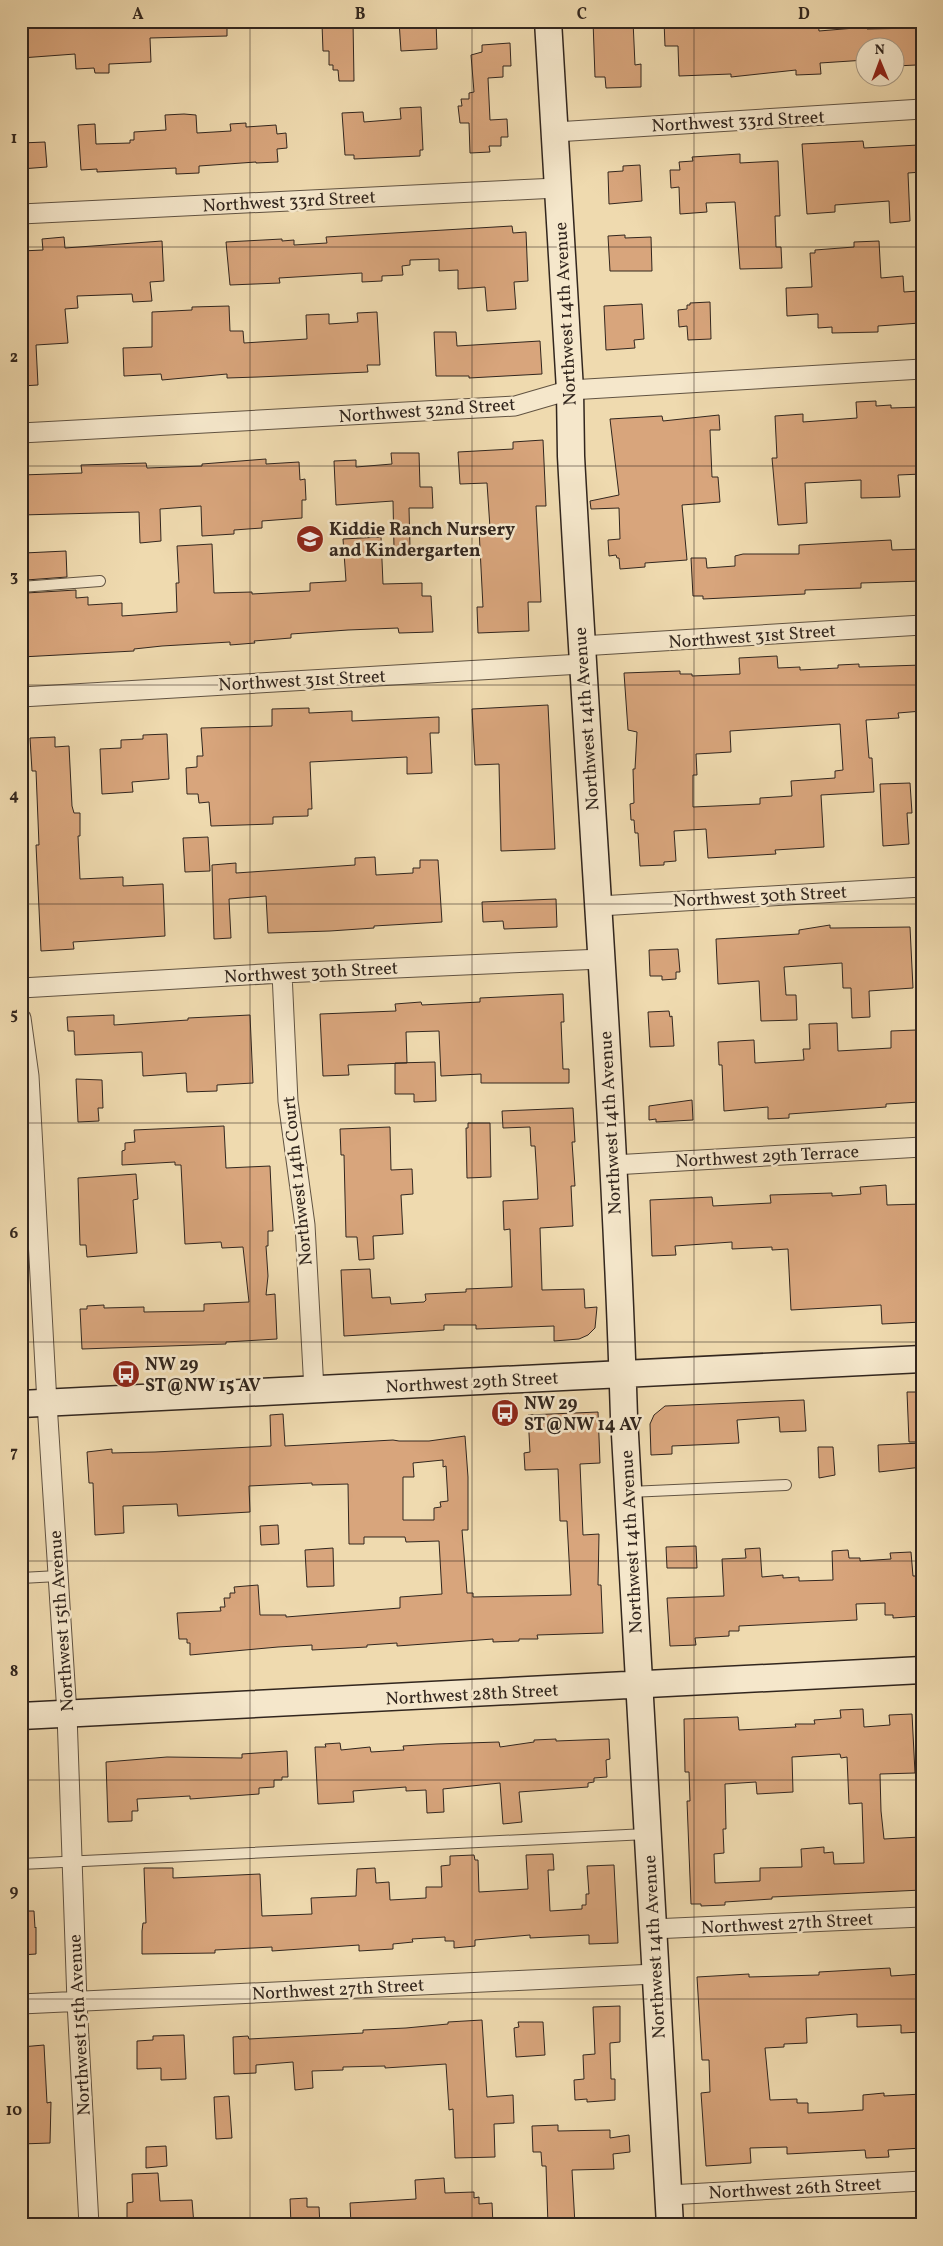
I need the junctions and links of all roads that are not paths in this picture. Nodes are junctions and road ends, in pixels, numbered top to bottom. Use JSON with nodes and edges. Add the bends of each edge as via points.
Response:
{"nodes":[{"id":1,"x":548,"y":21,"type":"edge"},
{"id":2,"x":922,"y":109,"type":"edge"},
{"id":3,"x":555,"y":132,"type":"junction"},
{"id":4,"x":557,"y":188,"type":"junction"},
{"id":5,"x":21,"y":214,"type":"edge"},
{"id":6,"x":922,"y":369,"type":"edge"},
{"id":7,"x":570,"y":390,"type":"junction"},
{"id":8,"x":21,"y":433,"type":"edge"},
{"id":9,"x":100,"y":581,"type":"dead end"},
{"id":10,"x":21,"y":587,"type":"edge"},
{"id":11,"x":922,"y":625,"type":"edge"},
{"id":12,"x":582,"y":655,"type":"junction"},
{"id":13,"x":21,"y":697,"type":"edge"},
{"id":14,"x":922,"y":887,"type":"edge"},
{"id":15,"x":599,"y":906,"type":"junction"},
{"id":16,"x":602,"y":959,"type":"junction"},
{"id":17,"x":282,"y":973,"type":"junction"},
{"id":18,"x":21,"y":988,"type":"edge"},
{"id":19,"x":21,"y":1018,"type":"edge"},
{"id":20,"x":922,"y":1147,"type":"edge"},
{"id":21,"x":613,"y":1165,"type":"junction"},
{"id":22,"x":922,"y":1359,"type":"edge"},
{"id":23,"x":622,"y":1374,"type":"junction"},
{"id":24,"x":314,"y":1390,"type":"junction"},
{"id":25,"x":34,"y":1403,"type":"edge"},
{"id":26,"x":786,"y":1485,"type":"dead end"},
{"id":27,"x":628,"y":1492,"type":"junction"},
{"id":28,"x":58,"y":1576,"type":"junction"},
{"id":29,"x":21,"y":1578,"type":"edge"},
{"id":30,"x":922,"y":1670,"type":"edge"},
{"id":31,"x":640,"y":1686,"type":"junction"},
{"id":32,"x":67,"y":1714,"type":"junction"},
{"id":33,"x":21,"y":1716,"type":"edge"},
{"id":34,"x":647,"y":1834,"type":"junction"},
{"id":35,"x":73,"y":1862,"type":"junction"},
{"id":36,"x":21,"y":1864,"type":"edge"},
{"id":37,"x":922,"y":1918,"type":"edge"},
{"id":38,"x":652,"y":1929,"type":"junction"},
{"id":39,"x":655,"y":1974,"type":"junction"},
{"id":40,"x":77,"y":2002,"type":"junction"},
{"id":41,"x":21,"y":2004,"type":"edge"},
{"id":42,"x":922,"y":2181,"type":"edge"},
{"id":43,"x":668,"y":2195,"type":"junction"},
{"id":44,"x":89,"y":2225,"type":"edge"},
{"id":45,"x":670,"y":2225,"type":"edge"}],
"edges":[{"from":1,"to":3,"type":"street","name":"Northwest 14th Avenue"},
{"from":2,"to":3,"type":"street","name":"Northwest 33rd Street"},
{"from":3,"to":4,"type":"street","name":"Northwest 14th Avenue"},
{"from":4,"to":5,"type":"street","name":"Northwest 33rd Street"},
{"from":4,"to":7,"type":"street","name":"Northwest 14th Avenue"},
{"from":6,"to":7,"type":"street","name":"Northwest 32nd Street"},
{"from":7,"to":8,"type":"street","name":"Northwest 32nd Street","via":[[515,406]]},
{"from":7,"to":12,"type":"street","name":"Northwest 14th Avenue"},
{"from":9,"to":10,"type":"lane"},
{"from":11,"to":12,"type":"street","name":"Northwest 31st Street"},
{"from":12,"to":13,"type":"street","name":"Northwest 31st Street"},
{"from":12,"to":15,"type":"street","name":"Northwest 14th Avenue"},
{"from":14,"to":15,"type":"street","name":"Northwest 30th Street"},
{"from":15,"to":16,"type":"street","name":"Northwest 14th Avenue"},
{"from":16,"to":17,"type":"street","name":"Northwest 30th Street"},
{"from":16,"to":21,"type":"street","name":"Northwest 14th Avenue"},
{"from":17,"to":18,"type":"street","name":"Northwest 30th Street"},
{"from":17,"to":24,"type":"street","name":"Northwest 14th Court","via":[[288,1101],[305,1224]]},
{"from":19,"to":25,"type":"street","name":"Northwest 15th Avenue","via":[[27,1054]]},
{"from":20,"to":21,"type":"street","name":"Northwest 29th Terrace"},
{"from":21,"to":23,"type":"street","name":"Northwest 14th Avenue"},
{"from":22,"to":23,"type":"street","name":"Northwest 29th Street"},
{"from":23,"to":24,"type":"street","name":"Northwest 29th Street"},
{"from":23,"to":27,"type":"street","name":"Northwest 14th Avenue"},
{"from":24,"to":25,"type":"street","name":"Northwest 29th Street"},
{"from":25,"to":28,"type":"street","name":"Northwest 15th Avenue"},
{"from":26,"to":27,"type":"lane"},
{"from":27,"to":31,"type":"street","name":"Northwest 14th Avenue"},
{"from":28,"to":29,"type":"lane"},
{"from":28,"to":32,"type":"street","name":"Northwest 15th Avenue"},
{"from":30,"to":31,"type":"street","name":"Northwest 28th Street"},
{"from":31,"to":32,"type":"street","name":"Northwest 28th Street"},
{"from":31,"to":34,"type":"street","name":"Northwest 14th Avenue"},
{"from":32,"to":33,"type":"street","name":"Northwest 28th Street"},
{"from":32,"to":35,"type":"street","name":"Northwest 15th Avenue"},
{"from":34,"to":35,"type":"lane"},
{"from":34,"to":38,"type":"street","name":"Northwest 14th Avenue"},
{"from":35,"to":36,"type":"lane"},
{"from":35,"to":40,"type":"street","name":"Northwest 15th Avenue"},
{"from":37,"to":38,"type":"street","name":"Northwest 27th Street"},
{"from":38,"to":39,"type":"street","name":"Northwest 14th Avenue"},
{"from":39,"to":40,"type":"street","name":"Northwest 27th Street"},
{"from":39,"to":43,"type":"street","name":"Northwest 14th Avenue"},
{"from":40,"to":41,"type":"street","name":"Northwest 27th Street"},
{"from":40,"to":44,"type":"street","name":"Northwest 15th Avenue"},
{"from":42,"to":43,"type":"street","name":"Northwest 26th Street"},
{"from":43,"to":45,"type":"street","name":"Northwest 14th Avenue"}]}
